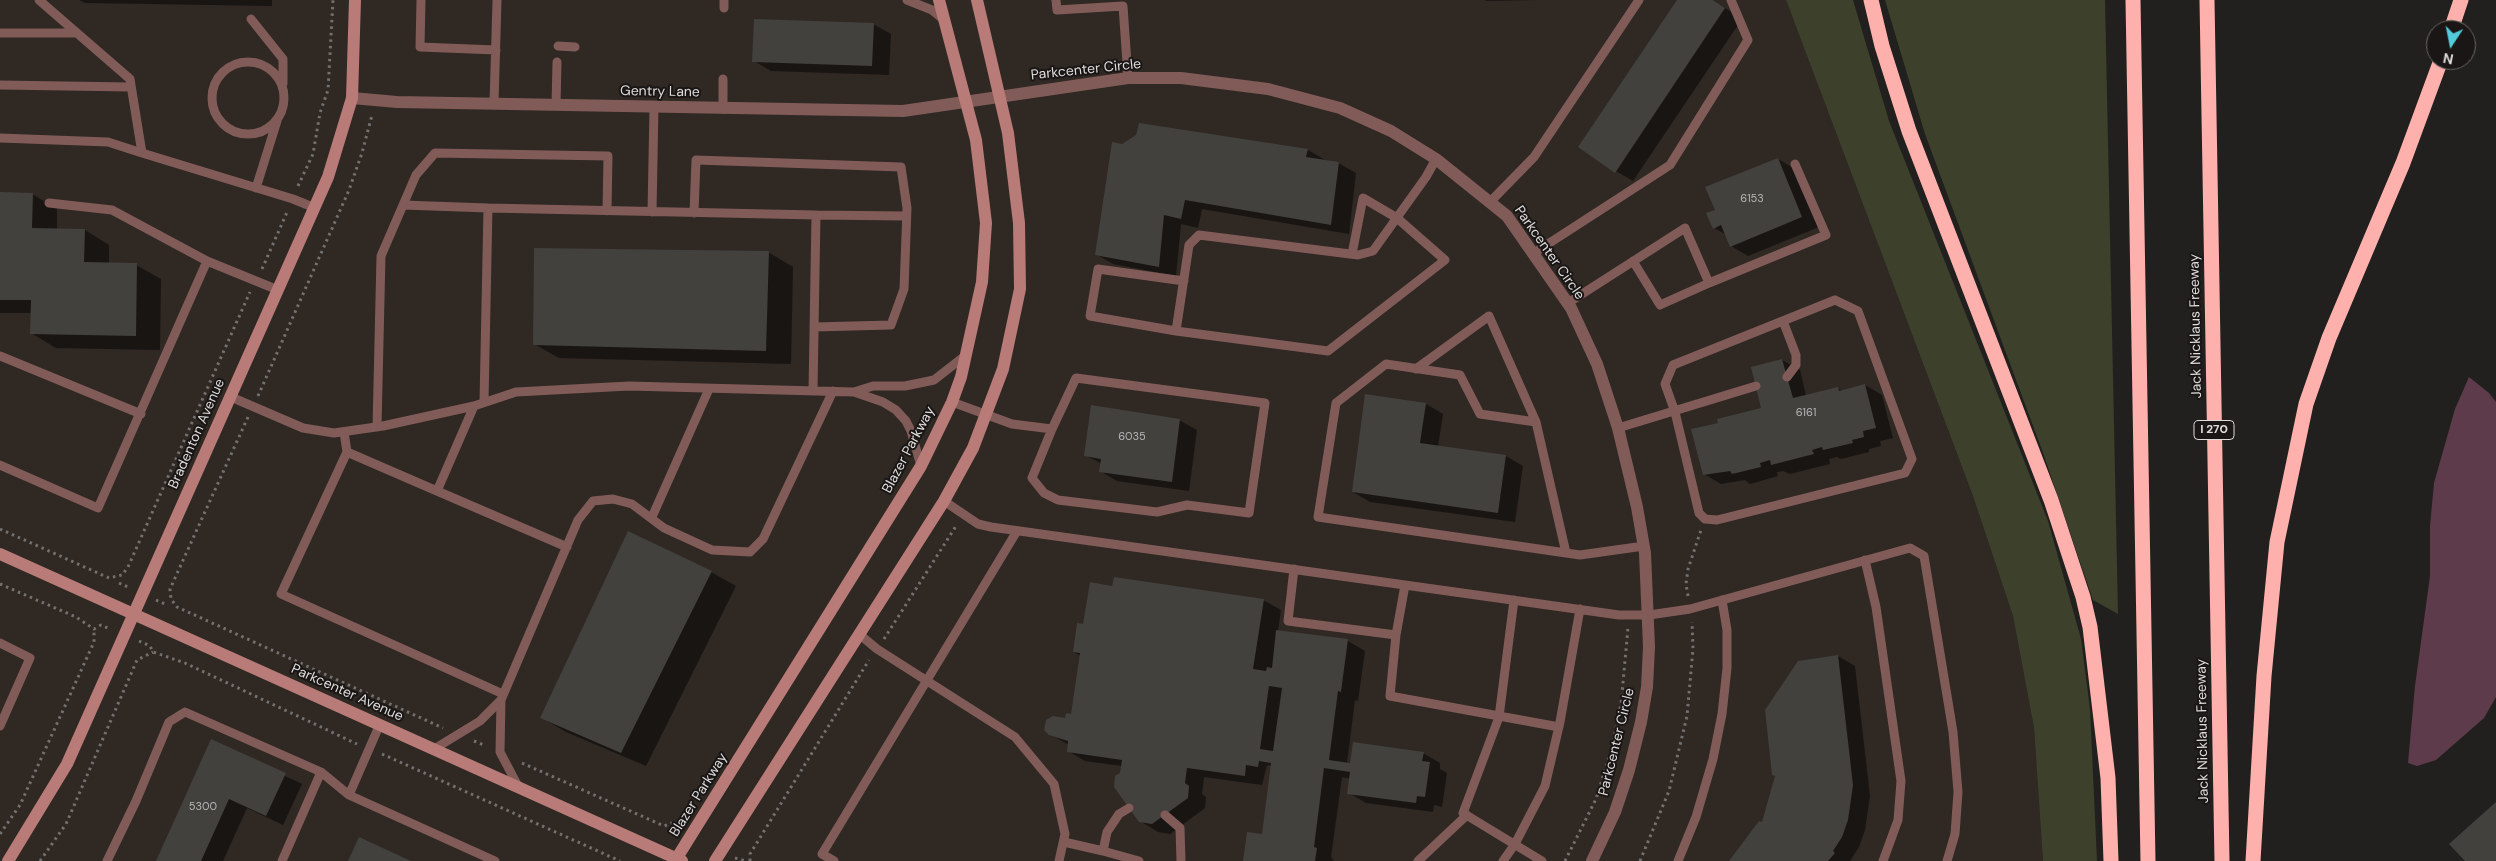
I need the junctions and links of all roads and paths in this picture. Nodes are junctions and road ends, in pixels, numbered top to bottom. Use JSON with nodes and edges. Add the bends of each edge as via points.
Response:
{"nodes":[{"id":1,"x":39,"y":0,"type":"edge"},
{"id":2,"x":333,"y":0,"type":"edge"},
{"id":3,"x":355,"y":0,"type":"edge"},
{"id":4,"x":421,"y":0,"type":"edge"},
{"id":5,"x":497,"y":0,"type":"edge"},
{"id":6,"x":907,"y":0,"type":"edge"},
{"id":7,"x":939,"y":0,"type":"edge"},
{"id":8,"x":977,"y":0,"type":"edge"},
{"id":9,"x":1056,"y":0,"type":"edge"},
{"id":10,"x":1639,"y":0,"type":"edge"},
{"id":11,"x":1731,"y":0,"type":"edge"},
{"id":12,"x":1871,"y":0,"type":"edge"},
{"id":13,"x":2133,"y":0,"type":"edge"},
{"id":14,"x":2207,"y":0,"type":"edge"},
{"id":15,"x":2461,"y":0,"type":"edge"},
{"id":16,"x":251,"y":20,"type":"dead end"},
{"id":17,"x":944,"y":20,"type":"junction"},
{"id":18,"x":2455,"y":20,"type":"edge"},
{"id":19,"x":0,"y":33,"type":"edge"},
{"id":20,"x":77,"y":34,"type":"junction"},
{"id":21,"x":558,"y":46,"type":"dead end"},
{"id":22,"x":575,"y":47,"type":"dead end"},
{"id":23,"x":496,"y":50,"type":"junction"},
{"id":24,"x":557,"y":62,"type":"dead end"},
{"id":25,"x":2436,"y":70,"type":"edge"},
{"id":26,"x":1128,"y":78,"type":"junction"},
{"id":27,"x":723,"y":80,"type":"dead end"},
{"id":28,"x":0,"y":85,"type":"edge"},
{"id":29,"x":131,"y":86,"type":"junction"},
{"id":30,"x":283,"y":86,"type":"junction"},
{"id":31,"x":999,"y":96,"type":"junction"},
{"id":32,"x":352,"y":98,"type":"junction"},
{"id":33,"x":377,"y":101,"type":"junction"},
{"id":34,"x":966,"y":102,"type":"junction"},
{"id":35,"x":494,"y":104,"type":"junction"},
{"id":36,"x":556,"y":105,"type":"junction"},
{"id":37,"x":654,"y":107,"type":"junction"},
{"id":38,"x":723,"y":108,"type":"junction"},
{"id":39,"x":278,"y":119,"type":"junction"},
{"id":40,"x":0,"y":138,"type":"edge"},
{"id":41,"x":142,"y":153,"type":"junction"},
{"id":42,"x":1436,"y":159,"type":"junction"},
{"id":43,"x":1795,"y":164,"type":"dead end"},
{"id":44,"x":256,"y":188,"type":"junction"},
{"id":45,"x":293,"y":199,"type":"junction"},
{"id":46,"x":1490,"y":202,"type":"junction"},
{"id":47,"x":49,"y":203,"type":"dead end"},
{"id":48,"x":403,"y":205,"type":"junction"},
{"id":49,"x":315,"y":208,"type":"junction"},
{"id":50,"x":488,"y":208,"type":"junction"},
{"id":51,"x":607,"y":211,"type":"junction"},
{"id":52,"x":652,"y":212,"type":"junction"},
{"id":53,"x":694,"y":213,"type":"junction"},
{"id":54,"x":816,"y":215,"type":"junction"},
{"id":55,"x":906,"y":216,"type":"junction"},
{"id":56,"x":1397,"y":218,"type":"junction"},
{"id":57,"x":1534,"y":253,"type":"junction"},
{"id":58,"x":1352,"y":254,"type":"junction"},
{"id":59,"x":208,"y":261,"type":"junction"},
{"id":60,"x":1633,"y":261,"type":"junction"},
{"id":61,"x":256,"y":281,"type":"junction"},
{"id":62,"x":1184,"y":281,"type":"junction"},
{"id":63,"x":1709,"y":283,"type":"junction"},
{"id":64,"x":278,"y":290,"type":"junction"},
{"id":65,"x":1568,"y":302,"type":"junction"},
{"id":66,"x":1783,"y":321,"type":"junction"},
{"id":67,"x":814,"y":327,"type":"junction"},
{"id":68,"x":1176,"y":331,"type":"junction"},
{"id":69,"x":969,"y":352,"type":"junction"},
{"id":70,"x":0,"y":356,"type":"edge"},
{"id":71,"x":1416,"y":369,"type":"junction"},
{"id":72,"x":1787,"y":377,"type":"dead end"},
{"id":73,"x":1756,"y":386,"type":"dead end"},
{"id":74,"x":709,"y":389,"type":"junction"},
{"id":75,"x":813,"y":391,"type":"junction"},
{"id":76,"x":833,"y":391,"type":"junction"},
{"id":77,"x":854,"y":392,"type":"junction"},
{"id":78,"x":230,"y":397,"type":"junction"},
{"id":79,"x":484,"y":402,"type":"junction"},
{"id":80,"x":952,"y":402,"type":"junction"},
{"id":81,"x":474,"y":406,"type":"junction"},
{"id":82,"x":254,"y":408,"type":"junction"},
{"id":83,"x":1675,"y":412,"type":"junction"},
{"id":84,"x":141,"y":414,"type":"junction"},
{"id":85,"x":987,"y":417,"type":"junction"},
{"id":86,"x":1536,"y":422,"type":"junction"},
{"id":87,"x":377,"y":427,"type":"junction"},
{"id":88,"x":1618,"y":428,"type":"junction"},
{"id":89,"x":1052,"y":429,"type":"junction"},
{"id":90,"x":344,"y":432,"type":"junction"},
{"id":91,"x":347,"y":452,"type":"junction"},
{"id":92,"x":0,"y":465,"type":"edge"},
{"id":93,"x":921,"y":466,"type":"junction"},
{"id":94,"x":437,"y":491,"type":"junction"},
{"id":95,"x":944,"y":501,"type":"junction"},
{"id":96,"x":964,"y":513,"type":"junction"},
{"id":97,"x":652,"y":517,"type":"junction"},
{"id":98,"x":1705,"y":519,"type":"junction"},
{"id":99,"x":0,"y":529,"type":"edge"},
{"id":100,"x":1017,"y":531,"type":"junction"},
{"id":101,"x":1644,"y":546,"type":"junction"},
{"id":102,"x":567,"y":547,"type":"junction"},
{"id":103,"x":1566,"y":553,"type":"junction"},
{"id":104,"x":0,"y":554,"type":"edge"},
{"id":105,"x":1865,"y":560,"type":"junction"},
{"id":106,"x":1294,"y":569,"type":"junction"},
{"id":107,"x":0,"y":584,"type":"edge"},
{"id":108,"x":1405,"y":585,"type":"junction"},
{"id":109,"x":1514,"y":600,"type":"junction"},
{"id":110,"x":1722,"y":600,"type":"junction"},
{"id":111,"x":1580,"y":609,"type":"junction"},
{"id":112,"x":1690,"y":609,"type":"junction"},
{"id":113,"x":133,"y":613,"type":"junction"},
{"id":114,"x":1628,"y":615,"type":"junction"},
{"id":115,"x":1649,"y":615,"type":"junction"},
{"id":116,"x":94,"y":629,"type":"junction"},
{"id":117,"x":859,"y":634,"type":"junction"},
{"id":118,"x":124,"y":635,"type":"junction"},
{"id":119,"x":1396,"y":635,"type":"junction"},
{"id":120,"x":0,"y":643,"type":"edge"},
{"id":121,"x":877,"y":649,"type":"junction"},
{"id":122,"x":153,"y":652,"type":"junction"},
{"id":123,"x":926,"y":680,"type":"junction"},
{"id":124,"x":502,"y":697,"type":"junction"},
{"id":125,"x":1499,"y":717,"type":"junction"},
{"id":126,"x":380,"y":724,"type":"junction"},
{"id":127,"x":0,"y":726,"type":"edge"},
{"id":128,"x":1559,"y":727,"type":"junction"},
{"id":129,"x":459,"y":734,"type":"junction"},
{"id":130,"x":369,"y":749,"type":"junction"},
{"id":131,"x":434,"y":749,"type":"junction"},
{"id":132,"x":500,"y":752,"type":"junction"},
{"id":133,"x":321,"y":772,"type":"junction"},
{"id":134,"x":520,"y":788,"type":"junction"},
{"id":135,"x":349,"y":795,"type":"junction"},
{"id":136,"x":1129,"y":808,"type":"dead end"},
{"id":137,"x":1165,"y":815,"type":"dead end"},
{"id":138,"x":1466,"y":815,"type":"junction"},
{"id":139,"x":672,"y":823,"type":"dead end"},
{"id":140,"x":0,"y":834,"type":"edge"},
{"id":141,"x":1064,"y":842,"type":"junction"},
{"id":142,"x":1515,"y":844,"type":"junction"},
{"id":143,"x":1103,"y":851,"type":"junction"},
{"id":144,"x":678,"y":860,"type":"edge"},
{"id":145,"x":8,"y":861,"type":"edge"},
{"id":146,"x":40,"y":861,"type":"edge"},
{"id":147,"x":107,"y":861,"type":"edge"},
{"id":148,"x":282,"y":861,"type":"edge"},
{"id":149,"x":495,"y":861,"type":"edge"},
{"id":150,"x":620,"y":861,"type":"edge"},
{"id":151,"x":716,"y":861,"type":"edge"},
{"id":152,"x":750,"y":861,"type":"edge"},
{"id":153,"x":834,"y":861,"type":"edge"},
{"id":154,"x":1059,"y":861,"type":"edge"},
{"id":155,"x":1139,"y":861,"type":"edge"},
{"id":156,"x":1181,"y":861,"type":"edge"},
{"id":157,"x":1418,"y":861,"type":"edge"},
{"id":158,"x":1503,"y":861,"type":"edge"},
{"id":159,"x":1542,"y":861,"type":"edge"},
{"id":160,"x":1565,"y":861,"type":"edge"},
{"id":161,"x":1592,"y":861,"type":"edge"},
{"id":162,"x":1640,"y":861,"type":"edge"},
{"id":163,"x":1678,"y":861,"type":"edge"},
{"id":164,"x":1883,"y":861,"type":"edge"},
{"id":165,"x":1947,"y":861,"type":"edge"},
{"id":166,"x":2111,"y":861,"type":"edge"},
{"id":167,"x":2148,"y":861,"type":"edge"},
{"id":168,"x":2222,"y":861,"type":"edge"},
{"id":169,"x":2253,"y":861,"type":"edge"}],
"edges":[{"from":1,"to":20,"type":"lane"},
{"from":2,"to":45,"type":"path","via":[[328,90],[318,120],[313,154]]},
{"from":3,"to":32,"type":"street","name":"Bradenton Avenue"},
{"from":4,"to":23,"type":"lane","via":[[420,47]]},
{"from":5,"to":23,"type":"lane"},
{"from":6,"to":17,"type":"lane","via":[[932,10]]},
{"from":7,"to":17,"type":"street","name":"Blazer Parkway"},
{"from":8,"to":31,"type":"street"},
{"from":9,"to":26,"type":"lane","via":[[1057,10],[1124,6]]},
{"from":10,"to":46,"type":"lane","via":[[1534,157]]},
{"from":11,"to":57,"type":"lane","via":[[1748,40],[1670,165]]},
{"from":12,"to":166,"type":"highway","via":[[1909,130],[2052,500],[2083,597],[2090,627],[2108,778]]},
{"from":13,"to":167,"type":"highway"},
{"from":14,"to":168,"type":"highway","name":"Jack Nicklaus Freeway","number":"I 270"},
{"from":15,"to":18,"type":"highway"},
{"from":16,"to":30,"type":"lane","via":[[283,59]]},
{"from":17,"to":34,"type":"street","name":"Blazer Parkway"},
{"from":19,"to":20,"type":"lane"},
{"from":20,"to":29,"type":"lane","via":[[130,79]]},
{"from":21,"to":22,"type":"lane"},
{"from":23,"to":35,"type":"lane"},
{"from":24,"to":36,"type":"lane"},
{"from":25,"to":169,"type":"highway","via":[[2403,163],[2329,338],[2304,413],[2277,542],[2264,676]]},
{"from":26,"to":31,"type":"street","name":"Parkcenter Circle"},
{"from":26,"to":42,"type":"street","name":"Parkcenter Circle","via":[[1181,78],[1268,89],[1340,108],[1390,131]]},
{"from":27,"to":38,"type":"lane"},
{"from":28,"to":29,"type":"lane"},
{"from":29,"to":41,"type":"lane"},
{"from":30,"to":39,"type":"lane","via":[[283,109]]},
{"from":30,"to":39,"type":"lane","via":[[269,68],[248,62],[227,68],[212,89],[215,114],[233,131],[258,133]]},
{"from":31,"to":34,"type":"street","name":"Parkcenter Circle"},
{"from":31,"to":85,"type":"street","via":[[1008,133],[1021,266],[1016,314]]},
{"from":32,"to":33,"type":"street","name":"Gentry Lane"},
{"from":32,"to":49,"type":"street","name":"Bradenton Avenue"},
{"from":33,"to":35,"type":"street","name":"Gentry Lane"},
{"from":33,"to":82,"type":"path","via":[[349,190]]},
{"from":34,"to":38,"type":"street","name":"Gentry Lane","via":[[903,111]]},
{"from":34,"to":69,"type":"street","name":"Blazer Parkway","via":[[982,181],[986,223],[982,282]]},
{"from":35,"to":36,"type":"street","name":"Gentry Lane"},
{"from":36,"to":37,"type":"street","name":"Gentry Lane"},
{"from":37,"to":38,"type":"street","name":"Gentry Lane"},
{"from":37,"to":52,"type":"lane"},
{"from":39,"to":44,"type":"lane"},
{"from":40,"to":41,"type":"lane","via":[[108,142]]},
{"from":41,"to":44,"type":"lane"},
{"from":42,"to":46,"type":"street","name":"Parkcenter Circle"},
{"from":42,"to":56,"type":"lane"},
{"from":43,"to":63,"type":"lane","via":[[1826,235]]},
{"from":44,"to":45,"type":"lane"},
{"from":45,"to":49,"type":"lane"},
{"from":45,"to":61,"type":"path"},
{"from":46,"to":57,"type":"street","name":"Parkcenter Circle","via":[[1507,216]]},
{"from":47,"to":59,"type":"lane","via":[[112,210]]},
{"from":48,"to":50,"type":"lane"},
{"from":48,"to":51,"type":"lane","via":[[416,175],[435,153],[608,156]]},
{"from":48,"to":87,"type":"lane","via":[[381,256]]},
{"from":49,"to":64,"type":"street","name":"Bradenton Avenue"},
{"from":50,"to":51,"type":"lane"},
{"from":50,"to":79,"type":"lane"},
{"from":51,"to":52,"type":"lane"},
{"from":52,"to":53,"type":"lane"},
{"from":53,"to":54,"type":"lane"},
{"from":53,"to":55,"type":"lane","via":[[696,160],[714,160],[901,166]]},
{"from":54,"to":55,"type":"lane"},
{"from":54,"to":67,"type":"lane"},
{"from":55,"to":67,"type":"lane","via":[[904,289],[890,325]]},
{"from":56,"to":58,"type":"lane","via":[[1373,251]]},
{"from":56,"to":58,"type":"lane","via":[[1363,198]]},
{"from":56,"to":68,"type":"lane","via":[[1445,260],[1328,351]]},
{"from":57,"to":65,"type":"street","name":"Parkcenter Circle"},
{"from":58,"to":62,"type":"lane","via":[[1200,234],[1189,245]]},
{"from":59,"to":61,"type":"lane"},
{"from":59,"to":84,"type":"lane"},
{"from":60,"to":63,"type":"lane","via":[[1660,305]]},
{"from":60,"to":63,"type":"lane","via":[[1685,228]]},
{"from":60,"to":65,"type":"lane"},
{"from":61,"to":64,"type":"lane"},
{"from":61,"to":99,"type":"path","via":[[122,575],[109,578]]},
{"from":62,"to":68,"type":"lane"},
{"from":62,"to":68,"type":"lane","via":[[1098,269],[1090,316]]},
{"from":64,"to":78,"type":"street","name":"Bradenton Avenue"},
{"from":65,"to":88,"type":"street","name":"Parkcenter Circle","via":[[1597,364]]},
{"from":66,"to":72,"type":"lane","via":[[1796,355],[1796,366]]},
{"from":66,"to":83,"type":"lane","via":[[1673,365],[1665,384]]},
{"from":66,"to":98,"type":"lane","via":[[1835,300],[1858,311],[1912,459],[1905,474],[1717,520]]},
{"from":67,"to":75,"type":"lane"},
{"from":69,"to":77,"type":"lane","via":[[934,380],[905,386],[873,386]]},
{"from":69,"to":80,"type":"street","name":"Blazer Parkway"},
{"from":70,"to":84,"type":"lane"},
{"from":71,"to":86,"type":"lane","via":[[1460,375],[1480,414]]},
{"from":71,"to":86,"type":"lane","via":[[1489,316]]},
{"from":71,"to":103,"type":"lane","via":[[1386,364],[1336,403],[1318,517]]},
{"from":73,"to":83,"type":"lane"},
{"from":74,"to":75,"type":"lane"},
{"from":74,"to":79,"type":"lane","via":[[629,386],[516,392]]},
{"from":74,"to":97,"type":"lane"},
{"from":75,"to":76,"type":"lane"},
{"from":76,"to":77,"type":"lane"},
{"from":76,"to":97,"type":"lane","via":[[763,539],[750,552],[712,550],[664,528]]},
{"from":77,"to":93,"type":"lane","via":[[884,402],[906,421]]},
{"from":78,"to":82,"type":"lane"},
{"from":78,"to":113,"type":"street","name":"Bradenton Avenue"},
{"from":79,"to":81,"type":"lane"},
{"from":80,"to":85,"type":"lane"},
{"from":80,"to":93,"type":"street","name":"Blazer Parkway"},
{"from":81,"to":87,"type":"lane"},
{"from":81,"to":94,"type":"lane"},
{"from":82,"to":90,"type":"lane","via":[[303,428],[318,432]]},
{"from":82,"to":129,"type":"path","via":[[170,589],[170,599],[177,607]]},
{"from":83,"to":88,"type":"lane"},
{"from":83,"to":98,"type":"lane","via":[[1698,513]]},
{"from":84,"to":92,"type":"lane","via":[[98,508]]},
{"from":85,"to":89,"type":"lane"},
{"from":85,"to":95,"type":"street"},
{"from":86,"to":103,"type":"lane"},
{"from":87,"to":90,"type":"lane"},
{"from":88,"to":101,"type":"street","name":"Parkcenter Circle"},
{"from":89,"to":89,"type":"lane","via":[[1076,378],[1265,403],[1249,513],[1187,505],[1157,512],[1058,500],[1044,493],[1032,478]]},
{"from":90,"to":91,"type":"lane"},
{"from":91,"to":94,"type":"lane"},
{"from":91,"to":124,"type":"lane","via":[[281,594]]},
{"from":93,"to":144,"type":"street","name":"Blazer Parkway"},
{"from":94,"to":102,"type":"lane"},
{"from":95,"to":96,"type":"lane"},
{"from":95,"to":117,"type":"street"},
{"from":96,"to":100,"type":"lane","via":[[978,524]]},
{"from":96,"to":121,"type":"path"},
{"from":97,"to":102,"type":"lane","via":[[632,504],[613,499],[593,502],[578,520]]},
{"from":98,"to":112,"type":"path","via":[[1688,569],[1686,584]]},
{"from":100,"to":106,"type":"lane"},
{"from":100,"to":123,"type":"lane"},
{"from":101,"to":103,"type":"lane","via":[[1580,555]]},
{"from":101,"to":115,"type":"street","name":"Parkcenter Circle"},
{"from":102,"to":124,"type":"lane"},
{"from":104,"to":113,"type":"street","name":"Parkcenter Avenue"},
{"from":105,"to":110,"type":"lane"},
{"from":105,"to":164,"type":"lane","via":[[1876,607],[1900,781],[1898,820]]},
{"from":105,"to":165,"type":"lane","via":[[1910,548],[1924,556],[1956,762],[1956,834]]},
{"from":106,"to":108,"type":"lane"},
{"from":106,"to":119,"type":"lane","via":[[1288,621]]},
{"from":107,"to":116,"type":"path","via":[[76,617]]},
{"from":108,"to":109,"type":"lane"},
{"from":108,"to":119,"type":"lane"},
{"from":109,"to":111,"type":"lane"},
{"from":109,"to":125,"type":"lane"},
{"from":110,"to":112,"type":"lane"},
{"from":110,"to":163,"type":"lane","via":[[1727,630],[1727,668],[1722,714],[1696,817]]},
{"from":111,"to":114,"type":"lane"},
{"from":111,"to":128,"type":"lane"},
{"from":112,"to":115,"type":"lane"},
{"from":112,"to":162,"type":"path","via":[[1693,648],[1687,716],[1669,791]]},
{"from":113,"to":118,"type":"street","name":"Bradenton Avenue"},
{"from":113,"to":126,"type":"street","name":"Parkcenter Avenue"},
{"from":114,"to":115,"type":"lane"},
{"from":114,"to":160,"type":"path","via":[[1621,704],[1612,748],[1596,799]]},
{"from":115,"to":161,"type":"street","name":"Parkcenter Circle","via":[[1647,687],[1641,722],[1615,812]]},
{"from":116,"to":118,"type":"path","via":[[101,625]]},
{"from":116,"to":140,"type":"path","via":[[94,642],[20,804]]},
{"from":117,"to":121,"type":"lane"},
{"from":117,"to":151,"type":"street"},
{"from":118,"to":122,"type":"path","via":[[150,646]]},
{"from":118,"to":145,"type":"street","name":"Bradenton Avenue","via":[[67,764]]},
{"from":119,"to":125,"type":"lane","via":[[1390,696]]},
{"from":120,"to":127,"type":"lane","via":[[30,658]]},
{"from":121,"to":123,"type":"lane"},
{"from":121,"to":152,"type":"path","via":[[750,854]]},
{"from":122,"to":130,"type":"path","via":[[185,663]]},
{"from":122,"to":146,"type":"path","via":[[137,660],[66,824]]},
{"from":123,"to":141,"type":"lane","via":[[1015,737],[1054,784]]},
{"from":123,"to":153,"type":"lane","via":[[822,854]]},
{"from":124,"to":129,"type":"lane","via":[[480,721]]},
{"from":124,"to":132,"type":"lane"},
{"from":125,"to":128,"type":"lane"},
{"from":125,"to":138,"type":"lane","via":[[1463,813]]},
{"from":126,"to":130,"type":"lane"},
{"from":126,"to":131,"type":"street","name":"Parkcenter Avenue"},
{"from":128,"to":142,"type":"lane","via":[[1545,786]]},
{"from":129,"to":131,"type":"lane"},
{"from":129,"to":132,"type":"path"},
{"from":130,"to":135,"type":"lane"},
{"from":130,"to":150,"type":"path"},
{"from":131,"to":134,"type":"street","name":"Parkcenter Avenue"},
{"from":132,"to":134,"type":"lane"},
{"from":132,"to":139,"type":"path","via":[[664,826]]},
{"from":133,"to":135,"type":"lane"},
{"from":133,"to":147,"type":"lane","via":[[185,712],[169,722]]},
{"from":133,"to":148,"type":"lane"},
{"from":134,"to":144,"type":"street","name":"Parkcenter Avenue"},
{"from":135,"to":149,"type":"lane"},
{"from":136,"to":143,"type":"lane","via":[[1119,814],[1107,832]]},
{"from":137,"to":156,"type":"lane","via":[[1180,828]]},
{"from":138,"to":142,"type":"lane"},
{"from":138,"to":157,"type":"lane"},
{"from":141,"to":143,"type":"lane"},
{"from":141,"to":154,"type":"lane"},
{"from":142,"to":158,"type":"lane"},
{"from":142,"to":159,"type":"lane"},
{"from":143,"to":155,"type":"lane"}]}
